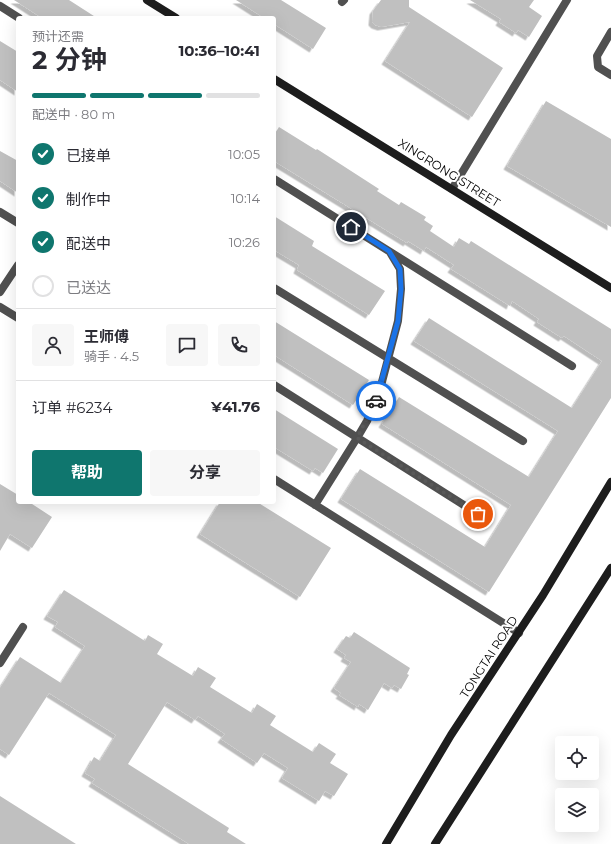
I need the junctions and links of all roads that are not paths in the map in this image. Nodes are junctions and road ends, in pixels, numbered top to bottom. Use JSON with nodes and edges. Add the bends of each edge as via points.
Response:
{"nodes":[{"id":1,"x":147,"y":0,"type":"edge"},
{"id":2,"x":568,"y":0,"type":"edge"},
{"id":3,"x":0,"y":6,"type":"edge"},
{"id":4,"x":16,"y":16,"type":"edge"},
{"id":5,"x":173,"y":16,"type":"edge"},
{"id":6,"x":611,"y":32,"type":"edge"},
{"id":7,"x":611,"y":75,"type":"edge"},
{"id":8,"x":276,"y":80,"type":"edge"},
{"id":9,"x":276,"y":180,"type":"edge"},
{"id":10,"x":452,"y":189,"type":"junction"},
{"id":11,"x":0,"y":212,"type":"edge"},
{"id":12,"x":16,"y":222,"type":"edge"},
{"id":13,"x":389,"y":251,"type":"junction"},
{"id":14,"x":16,"y":268,"type":"edge"},
{"id":15,"x":611,"y":288,"type":"edge"},
{"id":16,"x":276,"y":289,"type":"edge"},
{"id":17,"x":0,"y":292,"type":"edge"},
{"id":18,"x":0,"y":307,"type":"edge"},
{"id":19,"x":16,"y":317,"type":"edge"},
{"id":20,"x":388,"y":358,"type":"junction"},
{"id":21,"x":572,"y":366,"type":"dead end"},
{"id":22,"x":276,"y":386,"type":"edge"},
{"id":23,"x":357,"y":438,"type":"junction"},
{"id":24,"x":523,"y":441,"type":"dead end"},
{"id":25,"x":276,"y":480,"type":"edge"},
{"id":26,"x":611,"y":482,"type":"edge"},
{"id":27,"x":315,"y":505,"type":"junction"},
{"id":28,"x":478,"y":514,"type":"dead end"},
{"id":29,"x":611,"y":568,"type":"edge"},
{"id":30,"x":23,"y":627,"type":"dead end"},
{"id":31,"x":519,"y":633,"type":"junction"},
{"id":32,"x":0,"y":663,"type":"edge"},
{"id":33,"x":386,"y":844,"type":"edge"},
{"id":34,"x":435,"y":844,"type":"edge"}],
"edges":[{"from":1,"to":5,"type":"street"},
{"from":2,"to":10,"type":"lane"},
{"from":3,"to":4,"type":"lane"},
{"from":6,"to":7,"type":"lane","via":[[597,56],[598,67]]},
{"from":8,"to":10,"type":"street","name":"XINGRONG STREET"},
{"from":9,"to":13,"type":"lane"},
{"from":10,"to":15,"type":"street","name":"XINGRONG STREET"},
{"from":11,"to":12,"type":"lane"},
{"from":13,"to":20,"type":"lane","via":[[400,269],[401,289],[398,321]]},
{"from":13,"to":21,"type":"lane"},
{"from":14,"to":17,"type":"lane"},
{"from":16,"to":20,"type":"lane"},
{"from":18,"to":19,"type":"lane"},
{"from":20,"to":23,"type":"lane","via":[[378,397]]},
{"from":20,"to":24,"type":"lane"},
{"from":22,"to":23,"type":"lane"},
{"from":23,"to":27,"type":"lane"},
{"from":23,"to":28,"type":"lane"},
{"from":25,"to":27,"type":"lane"},
{"from":26,"to":31,"type":"street","name":"TONGTAI ROAD"},
{"from":27,"to":31,"type":"lane"},
{"from":29,"to":34,"type":"street"},
{"from":30,"to":32,"type":"lane"},
{"from":31,"to":33,"type":"street","name":"TONGTAI ROAD","via":[[451,736]]}]}
